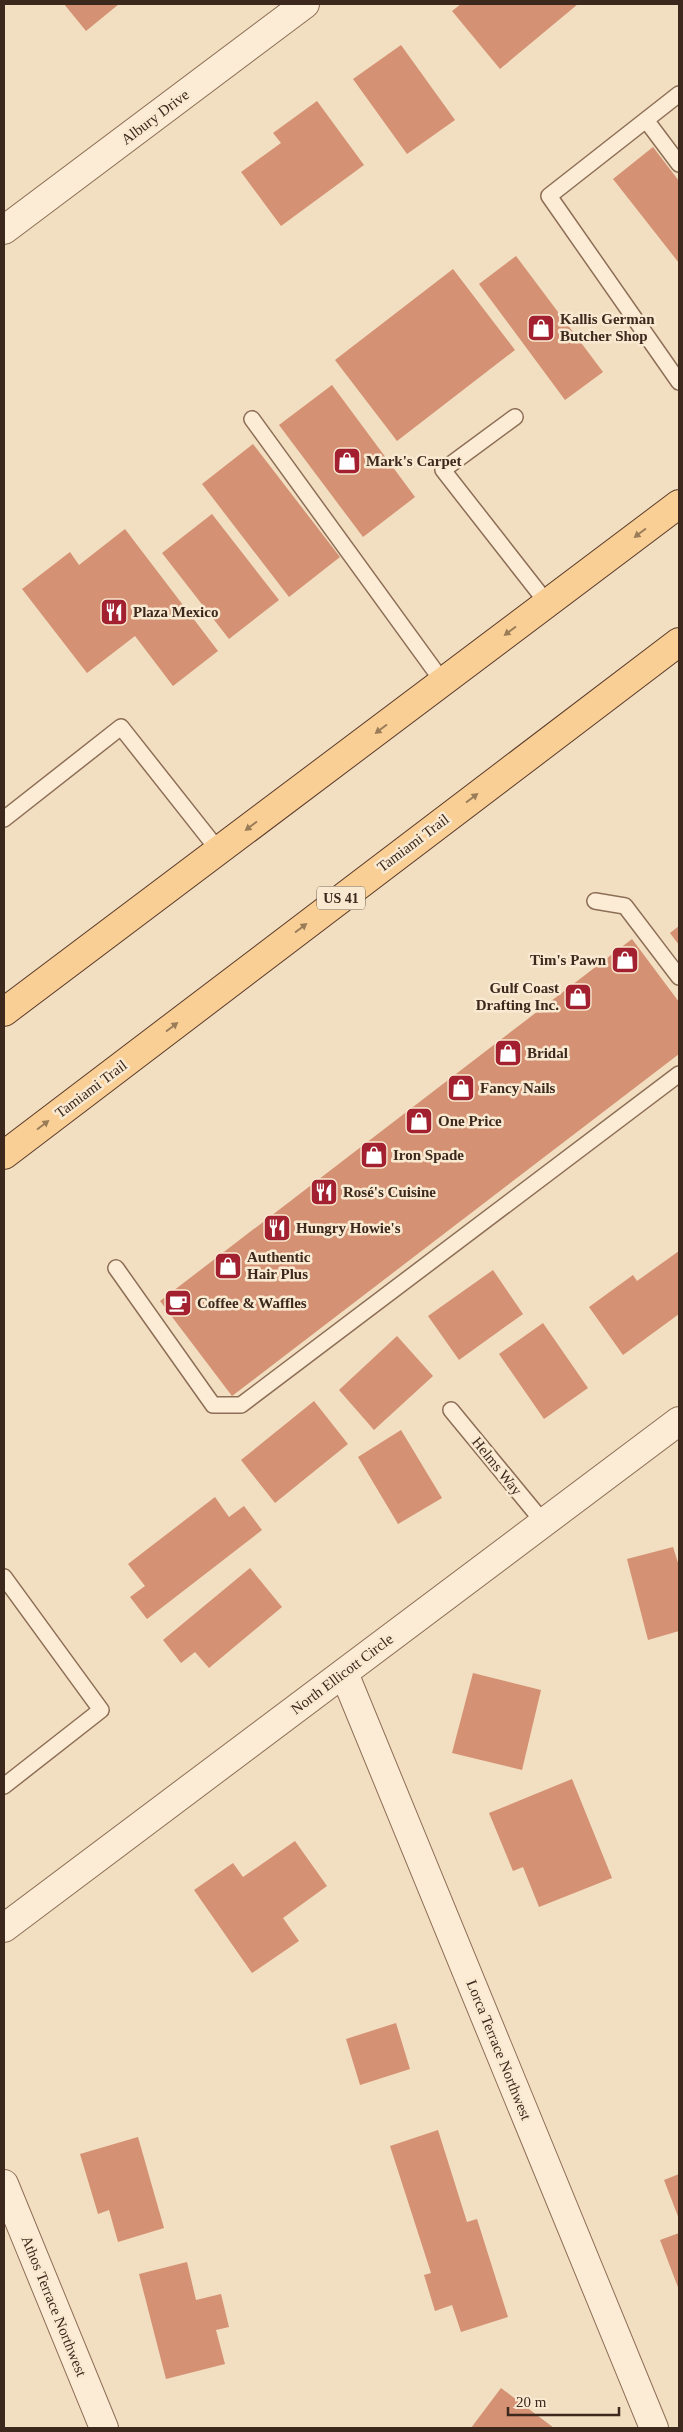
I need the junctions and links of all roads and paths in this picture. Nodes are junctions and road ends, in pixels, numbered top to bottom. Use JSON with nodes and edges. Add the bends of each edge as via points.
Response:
{"nodes":[{"id":1,"x":305,"y":4,"type":"edge"},
{"id":2,"x":679,"y":94,"type":"edge"},
{"id":3,"x":646,"y":120,"type":"junction"},
{"id":4,"x":679,"y":164,"type":"edge"},
{"id":5,"x":4,"y":230,"type":"edge"},
{"id":6,"x":679,"y":382,"type":"edge"},
{"id":7,"x":515,"y":417,"type":"dead end"},
{"id":8,"x":252,"y":419,"type":"dead end"},
{"id":9,"x":679,"y":504,"type":"edge"},
{"id":10,"x":547,"y":604,"type":"junction"},
{"id":11,"x":679,"y":642,"type":"edge"},
{"id":12,"x":443,"y":682,"type":"junction"},
{"id":13,"x":4,"y":819,"type":"edge"},
{"id":14,"x":218,"y":850,"type":"junction"},
{"id":15,"x":595,"y":901,"type":"dead end"},
{"id":16,"x":679,"y":977,"type":"edge"},
{"id":17,"x":4,"y":1012,"type":"edge"},
{"id":18,"x":679,"y":1074,"type":"edge"},
{"id":19,"x":4,"y":1154,"type":"edge"},
{"id":20,"x":116,"y":1268,"type":"dead end"},
{"id":21,"x":451,"y":1410,"type":"dead end"},
{"id":22,"x":679,"y":1421,"type":"edge"},
{"id":23,"x":544,"y":1523,"type":"junction"},
{"id":24,"x":4,"y":1577,"type":"edge"},
{"id":25,"x":344,"y":1673,"type":"junction"},
{"id":26,"x":4,"y":1786,"type":"edge"},
{"id":27,"x":4,"y":1928,"type":"edge"},
{"id":28,"x":4,"y":2184,"type":"edge"},
{"id":29,"x":104,"y":2428,"type":"edge"},
{"id":30,"x":654,"y":2428,"type":"edge"}],
"edges":[{"from":1,"to":5,"type":"street","name":"Albury Drive"},
{"from":2,"to":3,"type":"lane"},
{"from":3,"to":4,"type":"lane"},
{"from":3,"to":6,"type":"lane","via":[[549,196]]},
{"from":7,"to":10,"type":"lane","via":[[443,470]]},
{"from":8,"to":12,"type":"lane"},
{"from":9,"to":10,"type":"main road","one_way":true},
{"from":10,"to":12,"type":"main road","one_way":true},
{"from":19,"to":11,"type":"main road","name":"Tamiami Trail","number":"US 41","one_way":true},
{"from":12,"to":14,"type":"main road","one_way":true},
{"from":13,"to":14,"type":"lane","via":[[120,727]]},
{"from":14,"to":17,"type":"main road"},
{"from":15,"to":16,"type":"lane","via":[[626,906]]},
{"from":18,"to":20,"type":"lane","via":[[241,1405],[214,1405]]},
{"from":21,"to":23,"type":"lane","name":"Helms Way"},
{"from":22,"to":23,"type":"street","name":"North Ellicott Circle"},
{"from":23,"to":25,"type":"street","name":"North Ellicott Circle"},
{"from":24,"to":26,"type":"lane","via":[[101,1710]]},
{"from":25,"to":27,"type":"street","name":"North Ellicott Circle"},
{"from":25,"to":30,"type":"street","name":"Lorca Terrace Northwest"},
{"from":28,"to":29,"type":"street","name":"Athos Terrace Northwest"}]}
